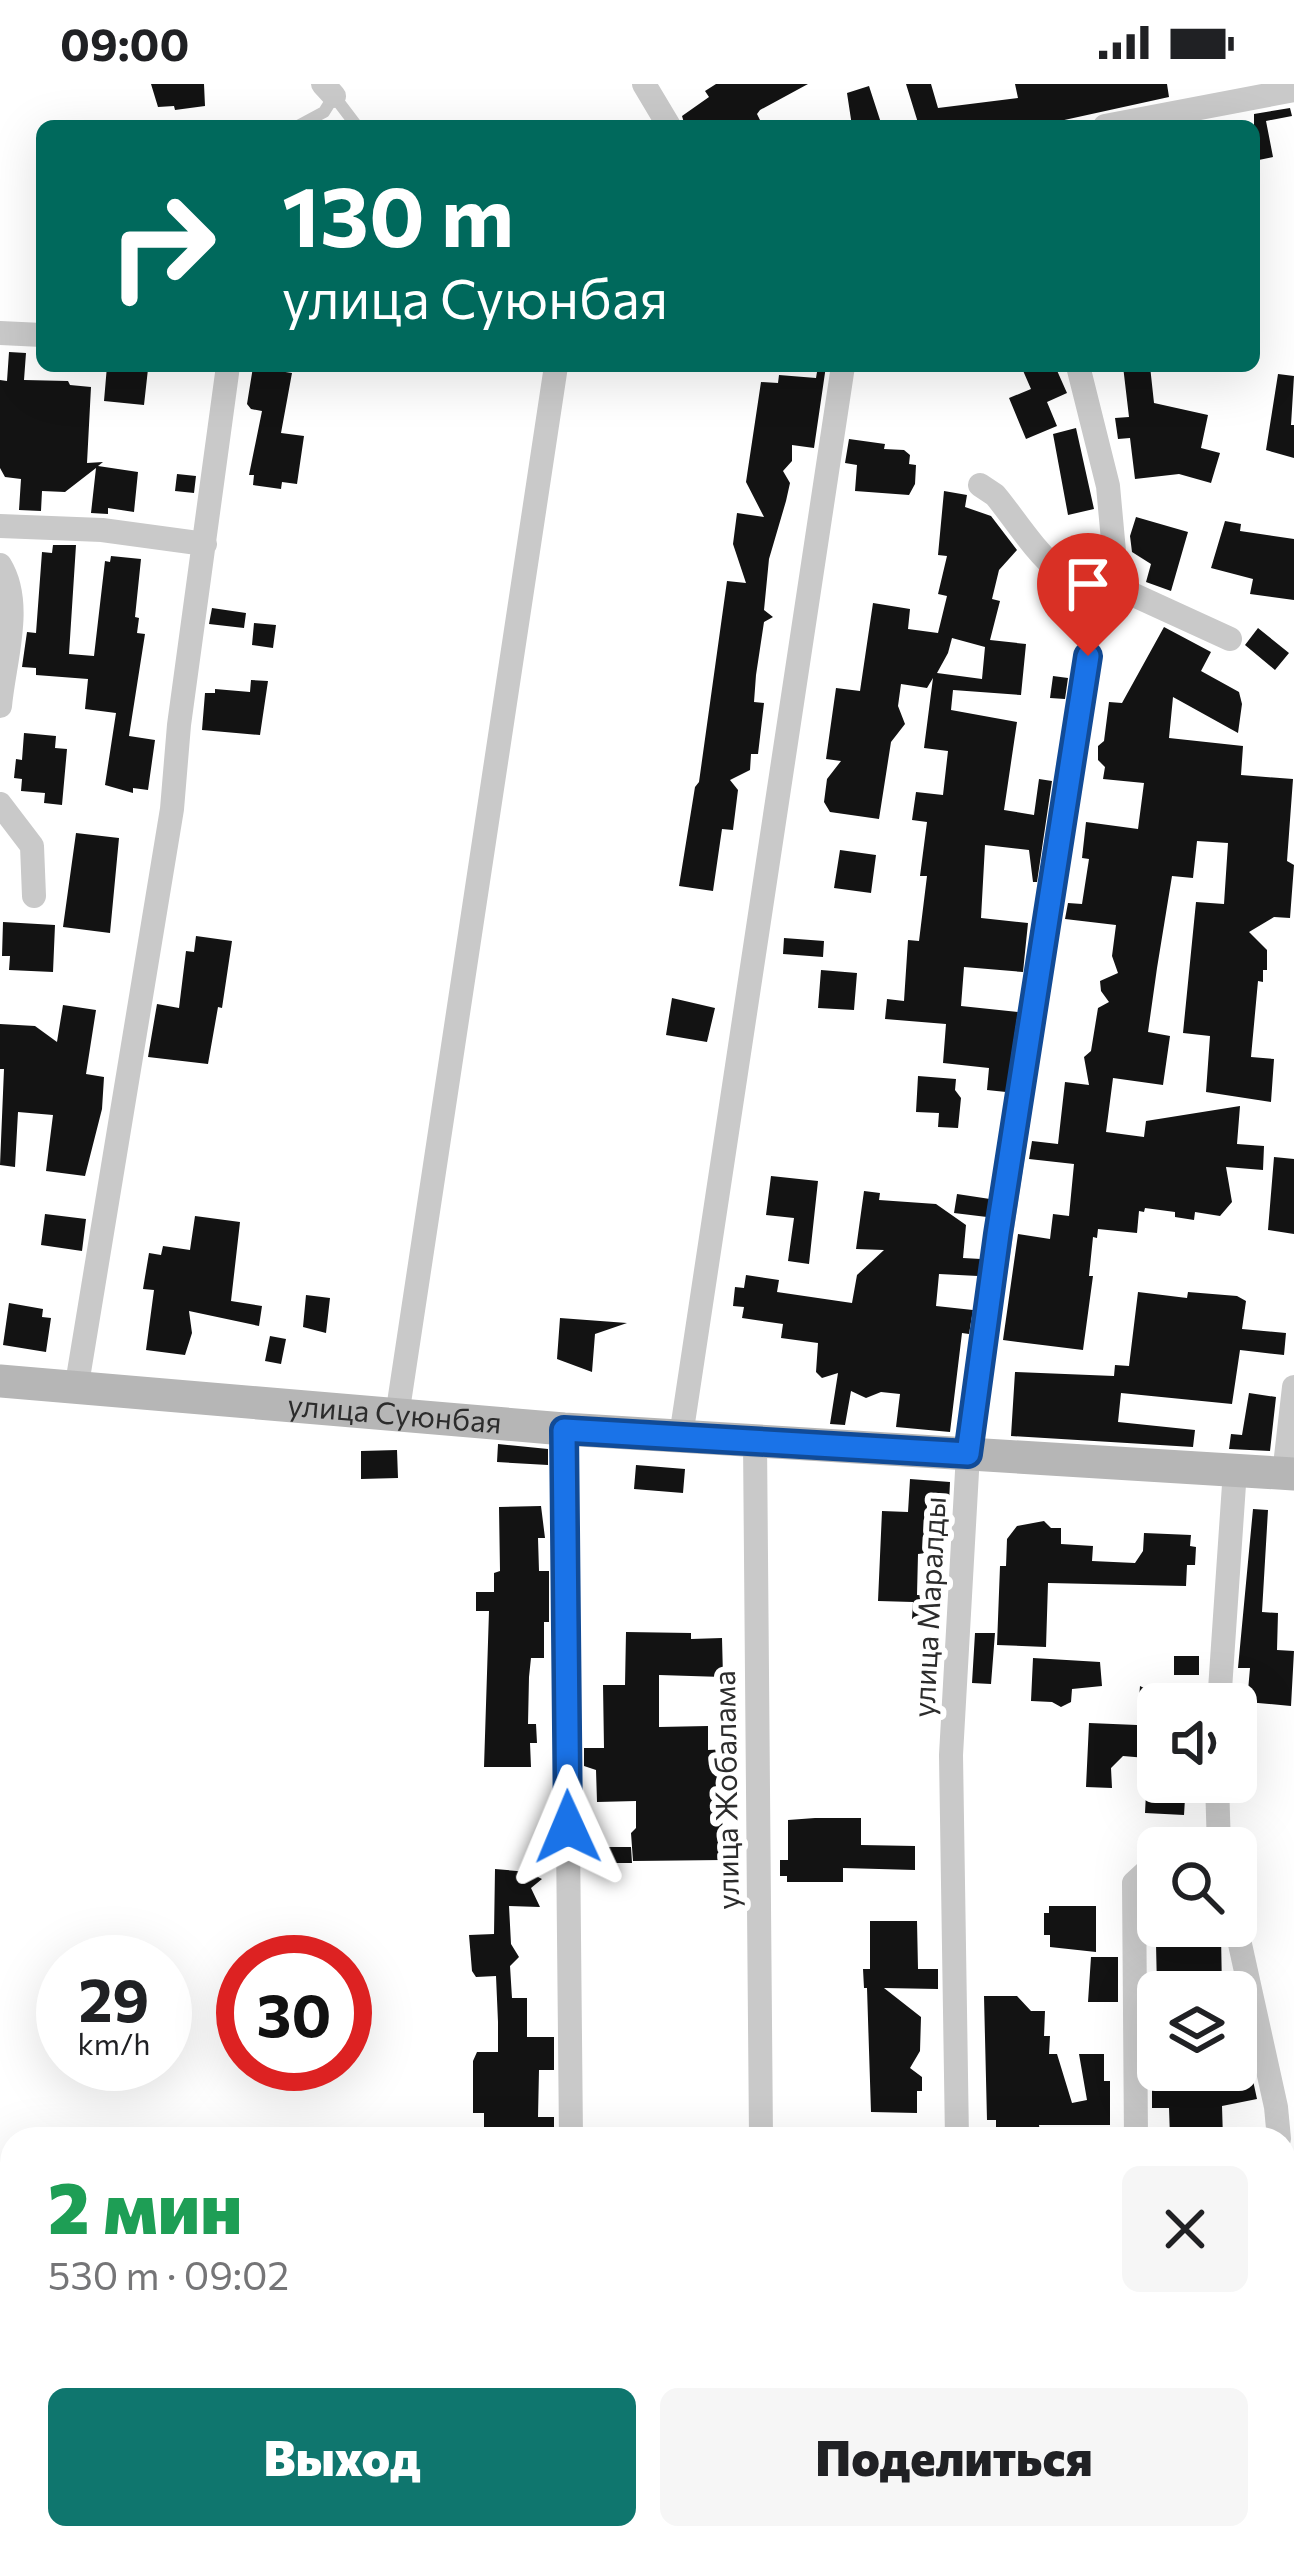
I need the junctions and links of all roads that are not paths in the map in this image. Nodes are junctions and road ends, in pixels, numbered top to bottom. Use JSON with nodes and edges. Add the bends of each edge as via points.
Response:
{"nodes":[{"id":1,"x":644,"y":84,"type":"edge"},
{"id":2,"x":328,"y":90,"type":"edge"},
{"id":3,"x":1294,"y":90,"type":"edge"},
{"id":4,"x":309,"y":120,"type":"edge"},
{"id":5,"x":353,"y":120,"type":"edge"},
{"id":6,"x":665,"y":120,"type":"edge"},
{"id":7,"x":1136,"y":120,"type":"edge"},
{"id":8,"x":0,"y":333,"type":"edge"},
{"id":9,"x":36,"y":334,"type":"edge"},
{"id":10,"x":227,"y":372,"type":"edge"},
{"id":11,"x":555,"y":372,"type":"edge"},
{"id":12,"x":842,"y":372,"type":"edge"},
{"id":13,"x":1080,"y":372,"type":"edge"},
{"id":14,"x":980,"y":485,"type":"dead end"},
{"id":15,"x":0,"y":526,"type":"edge"},
{"id":16,"x":205,"y":544,"type":"junction"},
{"id":17,"x":0,"y":565,"type":"edge"},
{"id":18,"x":1117,"y":584,"type":"junction"},
{"id":19,"x":1230,"y":639,"type":"dead end"},
{"id":20,"x":1088,"y":656,"type":"dead end"},
{"id":21,"x":0,"y":706,"type":"edge"},
{"id":22,"x":0,"y":804,"type":"edge"},
{"id":23,"x":34,"y":896,"type":"dead end"},
{"id":24,"x":0,"y":1381,"type":"edge"},
{"id":25,"x":1294,"y":1387,"type":"edge"},
{"id":26,"x":76,"y":1390,"type":"junction"},
{"id":27,"x":397,"y":1416,"type":"junction"},
{"id":28,"x":564,"y":1430,"type":"junction"},
{"id":29,"x":681,"y":1436,"type":"junction"},
{"id":30,"x":755,"y":1441,"type":"junction"},
{"id":31,"x":968,"y":1454,"type":"junction"},
{"id":32,"x":1235,"y":1471,"type":"junction"},
{"id":33,"x":1289,"y":1474,"type":"edge"},
{"id":34,"x":1220,"y":1683,"type":"edge"},
{"id":35,"x":1137,"y":1880,"type":"edge"},
{"id":36,"x":1241,"y":1947,"type":"edge"},
{"id":37,"x":571,"y":2127,"type":"edge"},
{"id":38,"x":760,"y":2127,"type":"edge"},
{"id":39,"x":957,"y":2127,"type":"edge"},
{"id":40,"x":1136,"y":2127,"type":"edge"},
{"id":41,"x":1278,"y":2127,"type":"edge"}],
"edges":[{"from":1,"to":6,"type":"street"},
{"from":2,"to":4,"type":"lane","via":[[324,112]]},
{"from":2,"to":5,"type":"lane"},
{"from":3,"to":7,"type":"street"},
{"from":8,"to":9,"type":"street"},
{"from":10,"to":16,"type":"street"},
{"from":11,"to":27,"type":"street"},
{"from":12,"to":29,"type":"street"},
{"from":13,"to":18,"type":"street","via":[[1108,486]]},
{"from":14,"to":18,"type":"street","via":[[1069,579],[1105,589]]},
{"from":15,"to":16,"type":"street"},
{"from":16,"to":26,"type":"street","via":[[172,809]]},
{"from":17,"to":21,"type":"street","via":[[11,583],[11,608]]},
{"from":18,"to":19,"type":"street"},
{"from":20,"to":31,"type":"street","name":"улица Маралды"},
{"from":22,"to":23,"type":"street","via":[[32,846]]},
{"from":24,"to":26,"type":"street","name":"улица Суюнбая"},
{"from":25,"to":33,"type":"street"},
{"from":26,"to":27,"type":"street","name":"улица Суюнбая"},
{"from":27,"to":28,"type":"street","name":"улица Суюнбая"},
{"from":28,"to":29,"type":"street","name":"улица Суюнбая"},
{"from":28,"to":37,"type":"street"},
{"from":29,"to":30,"type":"street","name":"улица Суюнбая"},
{"from":30,"to":31,"type":"street","name":"улица Суюнбая"},
{"from":30,"to":38,"type":"street","name":"улица Жобалама"},
{"from":31,"to":32,"type":"street","name":"улица Суюнбая"},
{"from":31,"to":39,"type":"street","name":"улица Маралды","via":[[951,1755]]},
{"from":32,"to":33,"type":"street","name":"улица Суюнбая"},
{"from":32,"to":34,"type":"street"},
{"from":35,"to":40,"type":"street"},
{"from":36,"to":41,"type":"street"}]}
